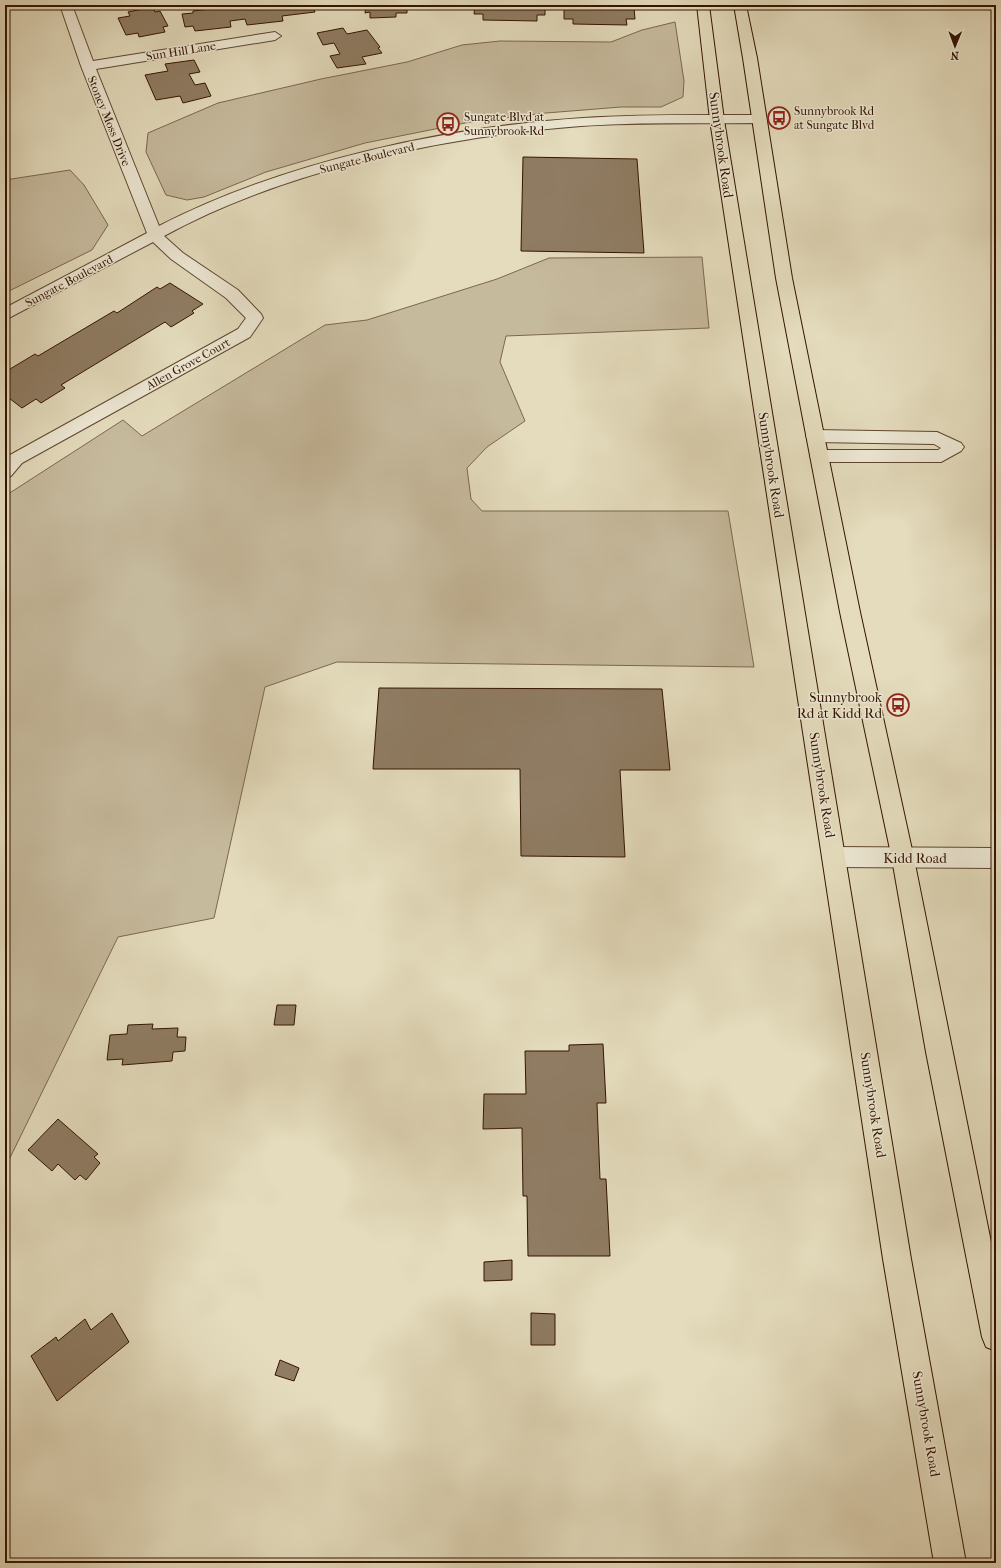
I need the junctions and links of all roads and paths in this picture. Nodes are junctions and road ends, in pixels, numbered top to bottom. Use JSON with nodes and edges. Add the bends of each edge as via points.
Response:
{"nodes":[{"id":1,"x":703,"y":5,"type":"edge"},
{"id":2,"x":740,"y":5,"type":"edge"},
{"id":3,"x":71,"y":6,"type":"edge"},
{"id":4,"x":275,"y":36,"type":"dead end"},
{"id":5,"x":88,"y":66,"type":"junction"},
{"id":6,"x":716,"y":120,"type":"junction"},
{"id":7,"x":759,"y":120,"type":"junction"},
{"id":8,"x":155,"y":235,"type":"junction"},
{"id":9,"x":5,"y":315,"type":"edge"},
{"id":10,"x":815,"y":436,"type":"junction"},
{"id":11,"x":819,"y":456,"type":"junction"},
{"id":12,"x":5,"y":471,"type":"edge"},
{"id":13,"x":833,"y":857,"type":"junction"},
{"id":14,"x":996,"y":858,"type":"edge"},
{"id":15,"x":903,"y":859,"type":"junction"},
{"id":16,"x":996,"y":1337,"type":"edge"},
{"id":17,"x":950,"y":1563,"type":"edge"}],
"edges":[{"from":1,"to":6,"type":"main road","name":"Sunnybrook Road"},
{"from":2,"to":7,"type":"main road"},
{"from":3,"to":5,"type":"street","name":"Stoney Moss Drive"},
{"from":4,"to":5,"type":"street","name":"Sun Hill Lane"},
{"from":5,"to":8,"type":"street","name":"Stoney Moss Drive"},
{"from":6,"to":7,"type":"street","name":"Sungate Boulevard"},
{"from":6,"to":8,"type":"street","name":"Sungate Boulevard","via":[[621,120],[557,124],[426,143],[325,167],[280,182],[177,223]]},
{"from":6,"to":13,"type":"main road","name":"Sunnybrook Road"},
{"from":7,"to":10,"type":"main road","via":[[784,278]]},
{"from":8,"to":9,"type":"street","name":"Sungate Boulevard"},
{"from":8,"to":12,"type":"street","name":"Allen Grove Court","via":[[177,256],[232,294],[255,318],[244,333],[16,459]]},
{"from":10,"to":11,"type":"main road"},
{"from":10,"to":11,"type":"street","via":[[937,438],[955,447],[941,456]]},
{"from":11,"to":15,"type":"main road"},
{"from":13,"to":15,"type":"street","name":"Kidd Road"},
{"from":13,"to":17,"type":"main road","name":"Sunnybrook Road","via":[[897,1259]]},
{"from":14,"to":15,"type":"street","name":"Kidd Road"},
{"from":15,"to":16,"type":"main road"}]}
